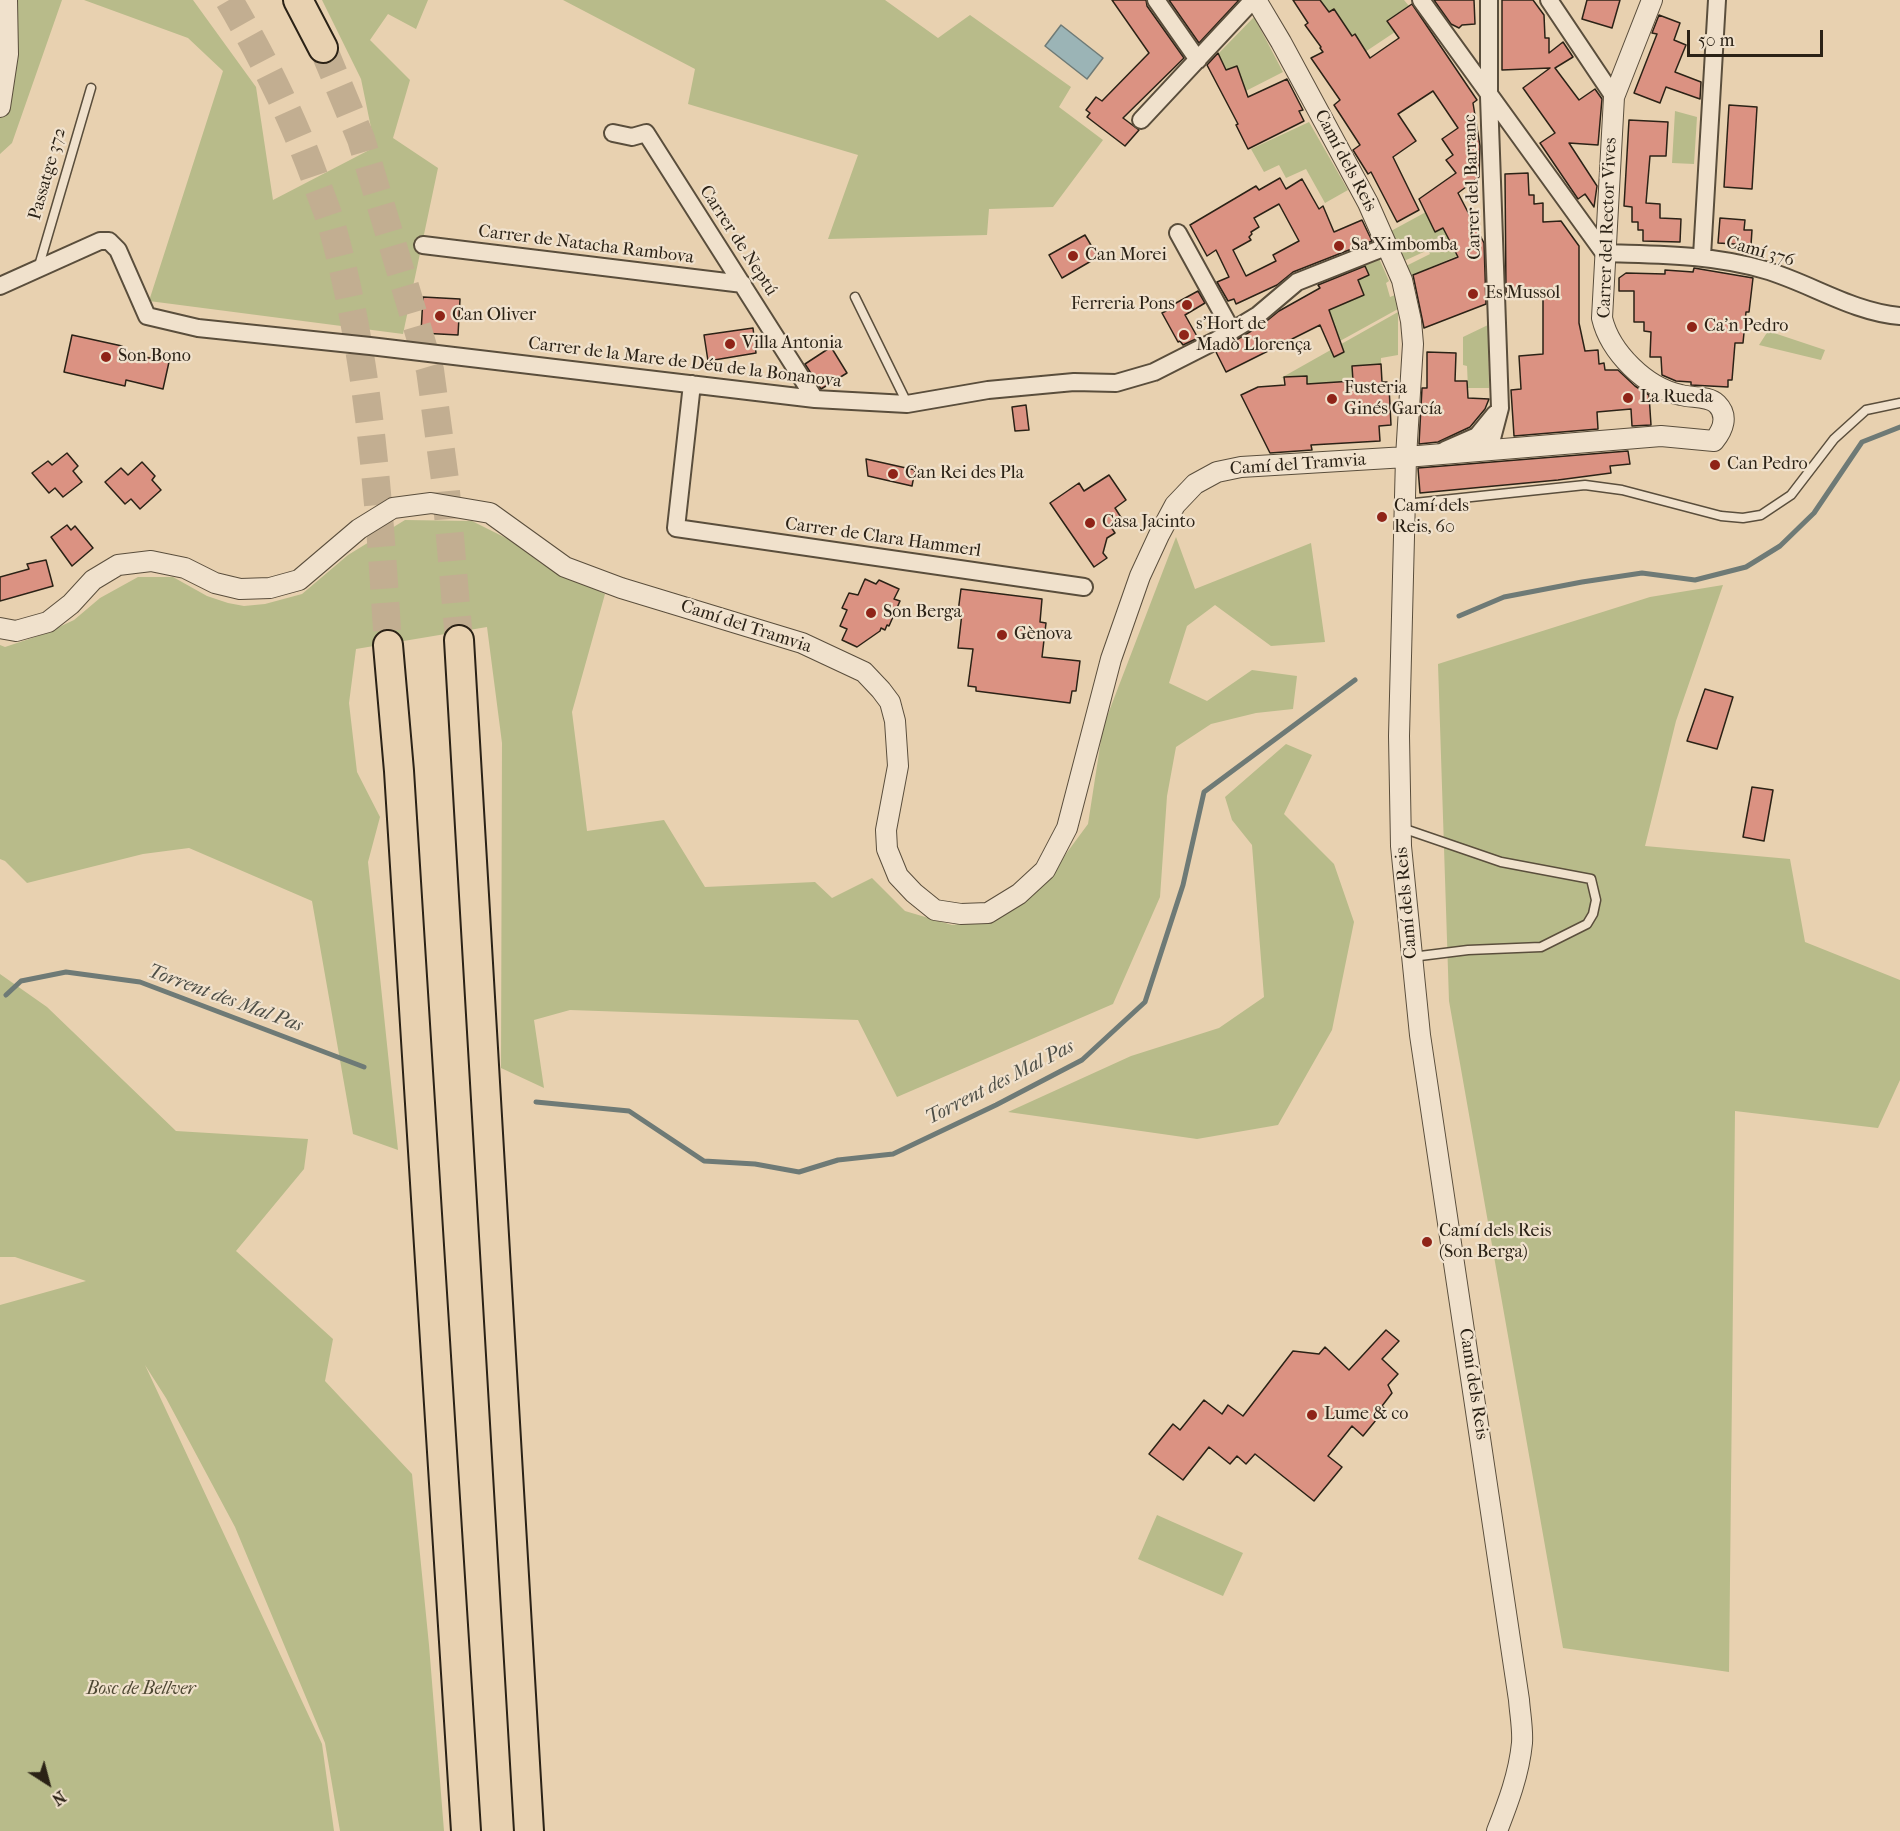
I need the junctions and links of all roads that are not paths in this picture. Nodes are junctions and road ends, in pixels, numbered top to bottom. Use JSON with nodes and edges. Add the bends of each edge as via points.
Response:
{"nodes":[{"id":1,"x":7,"y":0,"type":"edge"},
{"id":2,"x":298,"y":0,"type":"edge"},
{"id":3,"x":1155,"y":0,"type":"edge"},
{"id":4,"x":1254,"y":0,"type":"edge"},
{"id":5,"x":1421,"y":0,"type":"edge"},
{"id":6,"x":1489,"y":0,"type":"edge"},
{"id":7,"x":1549,"y":0,"type":"edge"},
{"id":8,"x":1652,"y":0,"type":"edge"},
{"id":9,"x":1717,"y":0,"type":"edge"},
{"id":10,"x":323,"y":48,"type":"tunnel mouth"},
{"id":11,"x":1198,"y":60,"type":"junction"},
{"id":12,"x":91,"y":88,"type":"dead end"},
{"id":13,"x":1489,"y":97,"type":"junction"},
{"id":14,"x":1614,"y":97,"type":"junction"},
{"id":15,"x":0,"y":107,"type":"edge"},
{"id":16,"x":1141,"y":120,"type":"dead end"},
{"id":17,"x":613,"y":133,"type":"dead end"},
{"id":18,"x":1178,"y":233,"type":"dead end"},
{"id":19,"x":423,"y":245,"type":"dead end"},
{"id":20,"x":1388,"y":246,"type":"junction"},
{"id":21,"x":1604,"y":253,"type":"junction"},
{"id":22,"x":1702,"y":256,"type":"junction"},
{"id":23,"x":38,"y":269,"type":"junction"},
{"id":24,"x":743,"y":284,"type":"junction"},
{"id":25,"x":0,"y":286,"type":"edge"},
{"id":26,"x":855,"y":297,"type":"dead end"},
{"id":27,"x":1900,"y":316,"type":"edge"},
{"id":28,"x":1232,"y":331,"type":"junction"},
{"id":29,"x":692,"y":384,"type":"junction"},
{"id":30,"x":815,"y":399,"type":"junction"},
{"id":31,"x":1900,"y":403,"type":"edge"},
{"id":32,"x":907,"y":404,"type":"junction"},
{"id":33,"x":1500,"y":408,"type":"junction"},
{"id":34,"x":1489,"y":450,"type":"junction"},
{"id":35,"x":1432,"y":455,"type":"junction"},
{"id":36,"x":1406,"y":457,"type":"junction"},
{"id":37,"x":1405,"y":504,"type":"junction"},
{"id":38,"x":1084,"y":587,"type":"dead end"},
{"id":39,"x":0,"y":628,"type":"edge"},
{"id":40,"x":459,"y":640,"type":"tunnel mouth"},
{"id":41,"x":388,"y":645,"type":"tunnel mouth"},
{"id":42,"x":1400,"y":827,"type":"junction"},
{"id":43,"x":1412,"y":957,"type":"junction"},
{"id":44,"x":466,"y":1831,"type":"edge"},
{"id":45,"x":529,"y":1831,"type":"edge"},
{"id":46,"x":1497,"y":1831,"type":"edge"}],
"edges":[{"from":1,"to":15,"type":"street","via":[[8,54]]},
{"from":2,"to":10,"type":"highway"},
{"from":3,"to":11,"type":"street"},
{"from":4,"to":11,"type":"street"},
{"from":4,"to":20,"type":"street","name":"Camí dels Reis","via":[[1281,42]]},
{"from":5,"to":13,"type":"street"},
{"from":6,"to":13,"type":"street","name":"Carrer del Barranc"},
{"from":7,"to":14,"type":"street"},
{"from":8,"to":14,"type":"street","name":"Carrer del Rector Vives"},
{"from":9,"to":22,"type":"street"},
{"from":11,"to":16,"type":"street"},
{"from":12,"to":23,"type":"lane","name":"Passatge 372"},
{"from":13,"to":21,"type":"street"},
{"from":13,"to":33,"type":"street","name":"Carrer del Barranc"},
{"from":14,"to":21,"type":"street","name":"Carrer del Rector Vives"},
{"from":17,"to":24,"type":"street","name":"Carrer de Neptú","via":[[632,137],[646,134]]},
{"from":18,"to":28,"type":"street"},
{"from":19,"to":24,"type":"street","name":"Carrer de Natacha Rambova"},
{"from":20,"to":28,"type":"street","name":"Carrer de la Mare de Déu de la Bonanova","via":[[1297,282]]},
{"from":20,"to":36,"type":"street","name":"Camí dels Reis","via":[[1405,290],[1413,344]]},
{"from":21,"to":22,"type":"street","name":"Camí 376"},
{"from":21,"to":34,"type":"street","name":"Carrer del Rector Vives","via":[[1602,318],[1609,340],[1629,363],[1660,387],[1715,402],[1722,411],[1722,430],[1714,441],[1661,436]]},
{"from":22,"to":27,"type":"street","name":"Camí 376","via":[[1766,270],[1879,314]]},
{"from":23,"to":25,"type":"street","name":"Carrer de la Mare de Déu de la Bonanova"},
{"from":23,"to":29,"type":"street","name":"Carrer de la Mare de Déu de la Bonanova","via":[[100,241],[109,241],[118,250],[147,316],[198,328]]},
{"from":24,"to":30,"type":"street","name":"Carrer de Neptú"},
{"from":26,"to":32,"type":"lane"},
{"from":28,"to":32,"type":"street","name":"Carrer de la Mare de Déu de la Bonanova","via":[[1154,372],[1116,383],[1074,382],[988,390]]},
{"from":29,"to":30,"type":"street","name":"Carrer de la Mare de Déu de la Bonanova"},
{"from":29,"to":38,"type":"street","name":"Carrer de Clara Hammerl","via":[[676,528]]},
{"from":30,"to":32,"type":"street","name":"Carrer de la Mare de Déu de la Bonanova"},
{"from":31,"to":37,"type":"lane","via":[[1866,410],[1834,439],[1791,495],[1761,514],[1743,518],[1585,485]]},
{"from":33,"to":34,"type":"street","name":"Carrer del Barranc"},
{"from":33,"to":35,"type":"street","via":[[1477,436]]},
{"from":34,"to":35,"type":"street","name":"Carrer del Rector Vives"},
{"from":35,"to":36,"type":"street","name":"Carrer del Rector Vives"},
{"from":36,"to":37,"type":"street","name":"Camí dels Reis"},
{"from":36,"to":39,"type":"street","name":"Camí del Tramvia","via":[[1240,467],[1217,472],[1195,484],[1175,505],[1140,576],[1110,659],[1067,828],[1045,870],[1019,894],[988,913],[935,910],[898,876],[887,849],[886,830],[898,766],[895,721],[890,702],[864,672],[802,642],[621,588],[565,567],[490,513],[431,503],[393,508],[359,529],[299,580],[270,588],[240,589],[214,583],[185,567],[151,561],[118,566],[93,580],[48,622],[16,631]]},
{"from":37,"to":42,"type":"street","name":"Camí dels Reis"},
{"from":40,"to":45,"type":"highway"},
{"from":41,"to":44,"type":"highway"},
{"from":42,"to":43,"type":"street","name":"Camí dels Reis"},
{"from":42,"to":43,"type":"lane","via":[[1501,862],[1591,879],[1596,900],[1587,924],[1541,947]]},
{"from":43,"to":46,"type":"street","name":"Camí dels Reis","via":[[1420,1035],[1520,1700],[1522,1742],[1517,1772]]}]}
